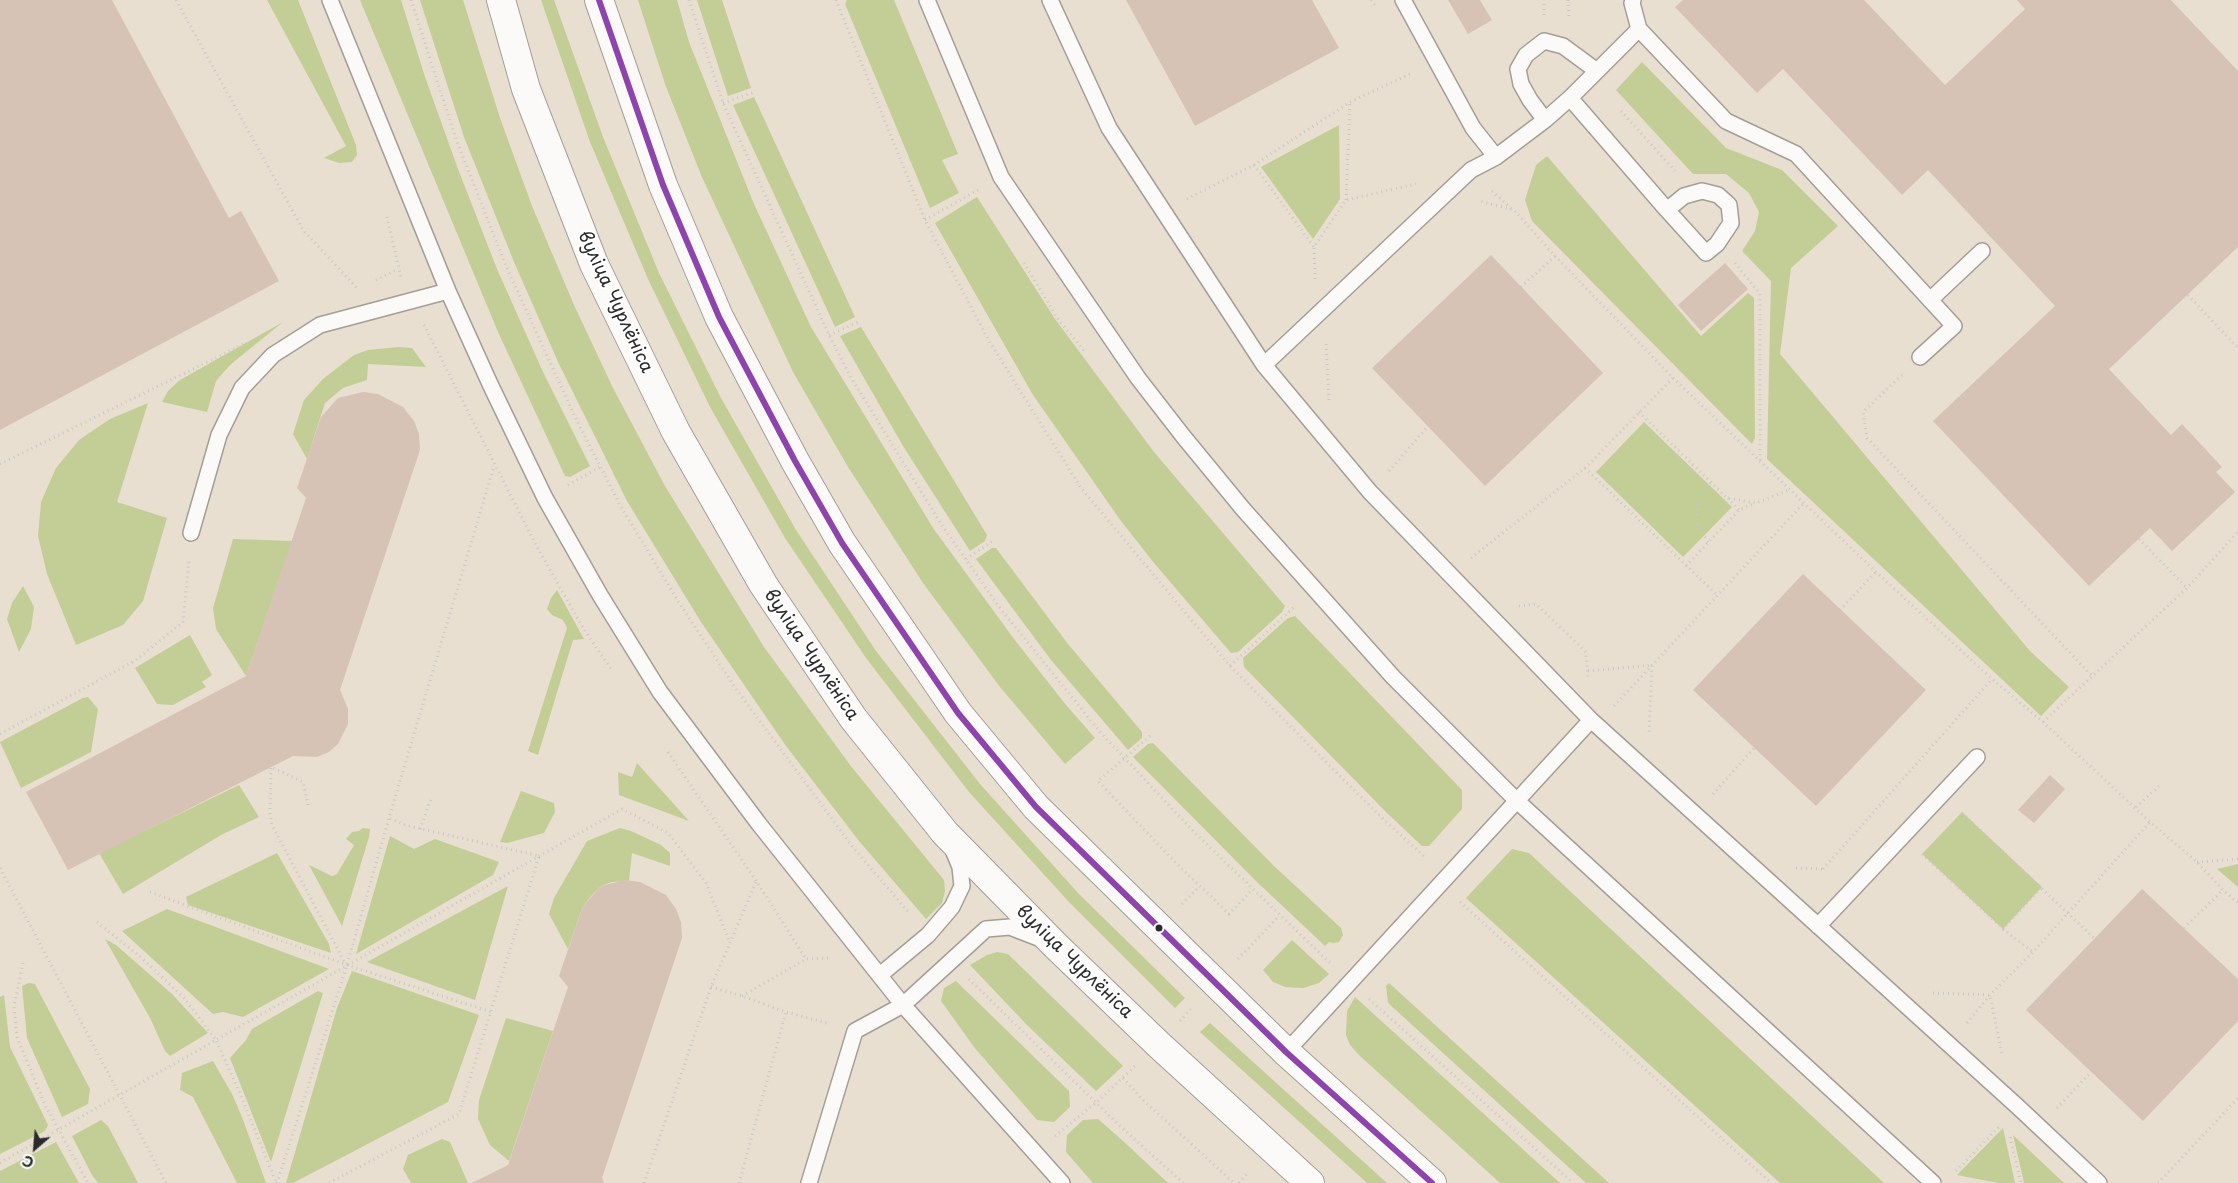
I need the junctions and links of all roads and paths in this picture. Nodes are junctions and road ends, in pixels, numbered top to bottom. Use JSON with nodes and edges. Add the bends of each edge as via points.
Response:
{"nodes":[{"id":1,"x":176,"y":0,"type":"edge"},
{"id":2,"x":330,"y":0,"type":"edge"},
{"id":3,"x":411,"y":0,"type":"edge"},
{"id":4,"x":501,"y":0,"type":"edge"},
{"id":5,"x":599,"y":0,"type":"edge"},
{"id":6,"x":689,"y":0,"type":"edge"},
{"id":7,"x":836,"y":0,"type":"edge"},
{"id":8,"x":927,"y":0,"type":"edge"},
{"id":9,"x":1050,"y":0,"type":"edge"},
{"id":10,"x":1403,"y":0,"type":"edge"},
{"id":11,"x":1568,"y":0,"type":"edge"},
{"id":12,"x":1633,"y":0,"type":"edge"},
{"id":13,"x":1570,"y":29,"type":"dead end"},
{"id":14,"x":1639,"y":29,"type":"junction"},
{"id":15,"x":1597,"y":71,"type":"junction"},
{"id":16,"x":1413,"y":72,"type":"dead end"},
{"id":17,"x":755,"y":92,"type":"dead end"},
{"id":18,"x":1570,"y":98,"type":"junction"},
{"id":19,"x":1350,"y":102,"type":"junction"},
{"id":20,"x":723,"y":103,"type":"junction"},
{"id":21,"x":1620,"y":111,"type":"dead end"},
{"id":22,"x":1545,"y":120,"type":"junction"},
{"id":23,"x":1496,"y":157,"type":"junction"},
{"id":24,"x":1254,"y":165,"type":"junction"},
{"id":25,"x":1680,"y":177,"type":"dead end"},
{"id":26,"x":1457,"y":183,"type":"junction"},
{"id":27,"x":979,"y":190,"type":"dead end"},
{"id":28,"x":1186,"y":199,"type":"dead end"},
{"id":29,"x":1346,"y":200,"type":"junction"},
{"id":30,"x":1667,"y":210,"type":"junction"},
{"id":31,"x":925,"y":220,"type":"junction"},
{"id":32,"x":1314,"y":247,"type":"junction"},
{"id":33,"x":1712,"y":249,"type":"junction"},
{"id":34,"x":1982,"y":251,"type":"dead end"},
{"id":35,"x":1555,"y":256,"type":"junction"},
{"id":36,"x":398,"y":269,"type":"dead end"},
{"id":37,"x":374,"y":281,"type":"dead end"},
{"id":38,"x":366,"y":284,"type":"dead end"},
{"id":39,"x":1315,"y":286,"type":"dead end"},
{"id":40,"x":1521,"y":287,"type":"dead end"},
{"id":41,"x":358,"y":288,"type":"junction"},
{"id":42,"x":448,"y":292,"type":"junction"},
{"id":43,"x":349,"y":293,"type":"dead end"},
{"id":44,"x":2188,"y":295,"type":"dead end"},
{"id":45,"x":1930,"y":300,"type":"junction"},
{"id":46,"x":859,"y":322,"type":"dead end"},
{"id":47,"x":829,"y":335,"type":"junction"},
{"id":48,"x":250,"y":341,"type":"dead end"},
{"id":49,"x":1326,"y":341,"type":"dead end"},
{"id":50,"x":2238,"y":348,"type":"edge"},
{"id":51,"x":1920,"y":357,"type":"joint"},
{"id":52,"x":1264,"y":365,"type":"junction"},
{"id":53,"x":1673,"y":378,"type":"junction"},
{"id":54,"x":1329,"y":409,"type":"dead end"},
{"id":55,"x":1639,"y":412,"type":"junction"},
{"id":56,"x":1428,"y":426,"type":"dead end"},
{"id":57,"x":1760,"y":462,"type":"junction"},
{"id":58,"x":0,"y":464,"type":"edge"},
{"id":59,"x":494,"y":466,"type":"dead end"},
{"id":60,"x":600,"y":467,"type":"junction"},
{"id":61,"x":1585,"y":468,"type":"junction"},
{"id":62,"x":1710,"y":482,"type":"junction"},
{"id":63,"x":1789,"y":490,"type":"junction"},
{"id":64,"x":1370,"y":492,"type":"junction"},
{"id":65,"x":545,"y":498,"type":"junction"},
{"id":66,"x":1727,"y":498,"type":"junction"},
{"id":67,"x":1756,"y":503,"type":"junction"},
{"id":68,"x":1803,"y":504,"type":"junction"},
{"id":69,"x":1739,"y":510,"type":"junction"},
{"id":70,"x":2238,"y":532,"type":"edge"},
{"id":71,"x":192,"y":533,"type":"joint"},
{"id":72,"x":2139,"y":539,"type":"dead end"},
{"id":73,"x":994,"y":540,"type":"dead end"},
{"id":74,"x":1708,"y":542,"type":"junction"},
{"id":75,"x":966,"y":560,"type":"junction"},
{"id":76,"x":1468,"y":560,"type":"dead end"},
{"id":77,"x":1686,"y":566,"type":"junction"},
{"id":78,"x":1876,"y":572,"type":"junction"},
{"id":79,"x":2187,"y":588,"type":"junction"},
{"id":80,"x":1717,"y":595,"type":"junction"},
{"id":81,"x":1294,"y":607,"type":"dead end"},
{"id":82,"x":1840,"y":610,"type":"dead end"},
{"id":83,"x":1652,"y":665,"type":"junction"},
{"id":84,"x":1230,"y":666,"type":"junction"},
{"id":85,"x":1588,"y":671,"type":"dead end"},
{"id":86,"x":2093,"y":677,"type":"junction"},
{"id":87,"x":1992,"y":679,"type":"junction"},
{"id":88,"x":1612,"y":708,"type":"dead end"},
{"id":89,"x":1591,"y":720,"type":"junction"},
{"id":90,"x":2043,"y":722,"type":"junction"},
{"id":91,"x":0,"y":734,"type":"edge"},
{"id":92,"x":1150,"y":736,"type":"dead end"},
{"id":93,"x":1648,"y":742,"type":"dead end"},
{"id":94,"x":1754,"y":748,"type":"dead end"},
{"id":95,"x":1978,"y":757,"type":"dead end"},
{"id":96,"x":1124,"y":759,"type":"junction"},
{"id":97,"x":2160,"y":785,"type":"dead end"},
{"id":98,"x":431,"y":799,"type":"dead end"},
{"id":99,"x":1516,"y":800,"type":"junction"},
{"id":100,"x":1707,"y":800,"type":"dead end"},
{"id":101,"x":308,"y":805,"type":"dead end"},
{"id":102,"x":1956,"y":807,"type":"dead end"},
{"id":103,"x":2136,"y":807,"type":"junction"},
{"id":104,"x":389,"y":818,"type":"junction"},
{"id":105,"x":2150,"y":822,"type":"junction"},
{"id":106,"x":420,"y":829,"type":"junction"},
{"id":107,"x":945,"y":832,"type":"junction"},
{"id":108,"x":1918,"y":850,"type":"dead end"},
{"id":109,"x":540,"y":856,"type":"junction"},
{"id":110,"x":2238,"y":859,"type":"edge"},
{"id":111,"x":1428,"y":860,"type":"dead end"},
{"id":112,"x":2198,"y":862,"type":"junction"},
{"id":113,"x":0,"y":868,"type":"edge"},
{"id":114,"x":1823,"y":869,"type":"dead end"},
{"id":115,"x":757,"y":882,"type":"dead end"},
{"id":116,"x":2042,"y":887,"type":"junction"},
{"id":117,"x":1252,"y":890,"type":"junction"},
{"id":118,"x":2223,"y":890,"type":"junction"},
{"id":119,"x":150,"y":892,"type":"dead end"},
{"id":120,"x":1457,"y":898,"type":"dead end"},
{"id":121,"x":2238,"y":904,"type":"edge"},
{"id":122,"x":2068,"y":912,"type":"junction"},
{"id":123,"x":97,"y":922,"type":"dead end"},
{"id":124,"x":1818,"y":926,"type":"junction"},
{"id":125,"x":2184,"y":928,"type":"dead end"},
{"id":126,"x":2003,"y":929,"type":"junction"},
{"id":127,"x":928,"y":935,"type":"junction"},
{"id":128,"x":2094,"y":938,"type":"dead end"},
{"id":129,"x":730,"y":943,"type":"junction"},
{"id":130,"x":1056,"y":946,"type":"junction"},
{"id":131,"x":2033,"y":952,"type":"junction"},
{"id":132,"x":951,"y":961,"type":"junction"},
{"id":133,"x":23,"y":963,"type":"dead end"},
{"id":134,"x":347,"y":965,"type":"junction"},
{"id":135,"x":880,"y":975,"type":"junction"},
{"id":136,"x":1350,"y":981,"type":"junction"},
{"id":137,"x":711,"y":987,"type":"junction"},
{"id":138,"x":1925,"y":993,"type":"dead end"},
{"id":139,"x":1990,"y":995,"type":"junction"},
{"id":140,"x":903,"y":1005,"type":"junction"},
{"id":141,"x":491,"y":1012,"type":"junction"},
{"id":142,"x":786,"y":1012,"type":"junction"},
{"id":143,"x":1964,"y":1028,"type":"dead end"},
{"id":144,"x":855,"y":1031,"type":"junction"},
{"id":145,"x":216,"y":1040,"type":"junction"},
{"id":146,"x":1286,"y":1052,"type":"junction"},
{"id":147,"x":2002,"y":1058,"type":"dead end"},
{"id":148,"x":2091,"y":1072,"type":"dead end"},
{"id":149,"x":1123,"y":1078,"type":"dead end"},
{"id":150,"x":120,"y":1095,"type":"junction"},
{"id":151,"x":2238,"y":1098,"type":"edge"},
{"id":152,"x":2052,"y":1113,"type":"dead end"},
{"id":153,"x":2006,"y":1119,"type":"dead end"},
{"id":154,"x":2008,"y":1128,"type":"dead end"},
{"id":155,"x":59,"y":1129,"type":"junction"},
{"id":156,"x":0,"y":1163,"type":"edge"},
{"id":157,"x":1952,"y":1176,"type":"dead end"},
{"id":158,"x":88,"y":1183,"type":"edge"},
{"id":159,"x":166,"y":1183,"type":"edge"},
{"id":160,"x":277,"y":1183,"type":"edge"},
{"id":161,"x":329,"y":1183,"type":"edge"},
{"id":162,"x":644,"y":1183,"type":"edge"},
{"id":163,"x":739,"y":1183,"type":"edge"},
{"id":164,"x":809,"y":1183,"type":"edge"},
{"id":165,"x":1062,"y":1183,"type":"edge"},
{"id":166,"x":1183,"y":1183,"type":"edge"},
{"id":167,"x":1234,"y":1183,"type":"edge"},
{"id":168,"x":1310,"y":1183,"type":"edge"},
{"id":169,"x":1432,"y":1183,"type":"edge"},
{"id":170,"x":1573,"y":1183,"type":"edge"},
{"id":171,"x":1771,"y":1183,"type":"edge"},
{"id":172,"x":1933,"y":1183,"type":"edge"},
{"id":173,"x":2021,"y":1183,"type":"edge"},
{"id":174,"x":2099,"y":1183,"type":"edge"},
{"id":175,"x":2158,"y":1183,"type":"edge"}],
"edges":[{"from":1,"to":41,"type":"path","via":[[302,230]]},
{"from":2,"to":42,"type":"lane"},
{"from":3,"to":60,"type":"path","via":[[474,189],[528,317]]},
{"from":4,"to":107,"type":"main road","name":"вуліца Чурлёніса","via":[[526,89],[594,264],[676,432],[764,584],[853,718]]},
{"from":5,"to":146,"type":"main road","via":[[663,185],[719,317],[842,543],[958,713],[1036,807]]},
{"from":6,"to":20,"type":"path"},
{"from":7,"to":31,"type":"path"},
{"from":8,"to":99,"type":"lane","via":[[1002,177],[1138,378],[1310,586],[1393,678]]},
{"from":9,"to":52,"type":"lane","via":[[1109,128]]},
{"from":10,"to":23,"type":"lane","via":[[1473,128]]},
{"from":11,"to":13,"type":"path"},
{"from":12,"to":14,"type":"lane"},
{"from":14,"to":15,"type":"lane"},
{"from":14,"to":45,"type":"lane","via":[[1726,121],[1796,154]]},
{"from":15,"to":18,"type":"lane"},
{"from":15,"to":22,"type":"lane","via":[[1563,46],[1544,41],[1526,54],[1518,69],[1521,84]]},
{"from":16,"to":19,"type":"path"},
{"from":17,"to":20,"type":"path"},
{"from":18,"to":22,"type":"lane"},
{"from":18,"to":30,"type":"lane"},
{"from":19,"to":24,"type":"path"},
{"from":19,"to":29,"type":"path"},
{"from":20,"to":47,"type":"path"},
{"from":21,"to":25,"type":"path"},
{"from":22,"to":23,"type":"lane"},
{"from":23,"to":26,"type":"lane","via":[[1470,170]]},
{"from":24,"to":28,"type":"path"},
{"from":24,"to":32,"type":"path"},
{"from":26,"to":29,"type":"path","via":[[1448,176]]},
{"from":26,"to":35,"type":"path","via":[[1474,199],[1514,210]]},
{"from":26,"to":52,"type":"lane"},
{"from":27,"to":31,"type":"path"},
{"from":29,"to":32,"type":"path"},
{"from":30,"to":33,"type":"lane"},
{"from":30,"to":33,"type":"lane","via":[[1684,196],[1702,191],[1718,195],[1729,205],[1731,223]]},
{"from":31,"to":84,"type":"path","via":[[989,341],[1081,488]]},
{"from":32,"to":39,"type":"path"},
{"from":33,"to":57,"type":"path","via":[[1760,294]]},
{"from":34,"to":45,"type":"lane"},
{"from":35,"to":40,"type":"path"},
{"from":35,"to":53,"type":"path"},
{"from":36,"to":37,"type":"path"},
{"from":38,"to":41,"type":"path"},
{"from":41,"to":43,"type":"path"},
{"from":42,"to":65,"type":"lane"},
{"from":42,"to":71,"type":"lane","via":[[320,325],[273,355],[242,388],[219,435]]},
{"from":44,"to":50,"type":"path"},
{"from":45,"to":51,"type":"lane","via":[[1954,326]]},
{"from":46,"to":47,"type":"path"},
{"from":47,"to":75,"type":"path","via":[[895,451]]},
{"from":48,"to":58,"type":"path"},
{"from":49,"to":54,"type":"path"},
{"from":51,"to":86,"type":"path","via":[[1864,412],[1867,438]]},
{"from":52,"to":64,"type":"lane"},
{"from":53,"to":55,"type":"path"},
{"from":53,"to":57,"type":"path"},
{"from":55,"to":61,"type":"path"},
{"from":55,"to":62,"type":"path"},
{"from":56,"to":64,"type":"path"},
{"from":57,"to":63,"type":"path"},
{"from":59,"to":104,"type":"path"},
{"from":60,"to":65,"type":"path"},
{"from":60,"to":127,"type":"path","via":[[650,556],[734,686],[852,846]]},
{"from":61,"to":76,"type":"path"},
{"from":61,"to":77,"type":"path"},
{"from":62,"to":66,"type":"path"},
{"from":62,"to":74,"type":"path","via":[[1696,511],[1697,524]]},
{"from":63,"to":67,"type":"path"},
{"from":63,"to":68,"type":"path"},
{"from":64,"to":89,"type":"lane"},
{"from":65,"to":135,"type":"lane","via":[[660,692]]},
{"from":66,"to":67,"type":"path"},
{"from":66,"to":69,"type":"path"},
{"from":67,"to":69,"type":"path"},
{"from":68,"to":78,"type":"path"},
{"from":68,"to":80,"type":"path"},
{"from":69,"to":74,"type":"path"},
{"from":70,"to":79,"type":"path"},
{"from":71,"to":91,"type":"path","via":[[183,622],[136,660]]},
{"from":72,"to":79,"type":"path"},
{"from":73,"to":75,"type":"path"},
{"from":74,"to":77,"type":"path"},
{"from":75,"to":96,"type":"path","via":[[1046,666]]},
{"from":77,"to":80,"type":"path"},
{"from":78,"to":82,"type":"path"},
{"from":78,"to":87,"type":"path"},
{"from":79,"to":86,"type":"path"},
{"from":80,"to":83,"type":"path"},
{"from":81,"to":84,"type":"path"},
{"from":83,"to":85,"type":"path"},
{"from":83,"to":88,"type":"path"},
{"from":83,"to":93,"type":"path"},
{"from":84,"to":111,"type":"path"},
{"from":86,"to":90,"type":"path"},
{"from":87,"to":90,"type":"path"},
{"from":87,"to":114,"type":"path"},
{"from":89,"to":99,"type":"lane"},
{"from":89,"to":124,"type":"lane"},
{"from":90,"to":103,"type":"path"},
{"from":92,"to":96,"type":"path"},
{"from":94,"to":100,"type":"path"},
{"from":95,"to":124,"type":"lane"},
{"from":96,"to":117,"type":"path"},
{"from":96,"to":117,"type":"path","via":[[1098,781],[1172,860],[1228,914]]},
{"from":97,"to":103,"type":"path"},
{"from":98,"to":106,"type":"path"},
{"from":99,"to":136,"type":"lane"},
{"from":99,"to":172,"type":"lane"},
{"from":101,"to":134,"type":"path","via":[[303,782],[271,767],[272,825]]},
{"from":102,"to":116,"type":"path"},
{"from":103,"to":105,"type":"path"},
{"from":104,"to":106,"type":"path"},
{"from":104,"to":134,"type":"path"},
{"from":105,"to":112,"type":"path"},
{"from":105,"to":122,"type":"path"},
{"from":106,"to":109,"type":"path"},
{"from":107,"to":127,"type":"lane","via":[[960,867],[962,886],[952,907]]},
{"from":107,"to":130,"type":"main road","name":"вуліца Чурлёніса"},
{"from":108,"to":126,"type":"path"},
{"from":109,"to":129,"type":"path","via":[[622,809],[668,833],[706,882]]},
{"from":109,"to":134,"type":"path"},
{"from":109,"to":141,"type":"path"},
{"from":110,"to":112,"type":"path"},
{"from":112,"to":118,"type":"path"},
{"from":113,"to":150,"type":"path"},
{"from":115,"to":129,"type":"path"},
{"from":116,"to":122,"type":"path"},
{"from":116,"to":126,"type":"path"},
{"from":117,"to":136,"type":"path"},
{"from":118,"to":121,"type":"path"},
{"from":118,"to":125,"type":"path"},
{"from":119,"to":134,"type":"path"},
{"from":120,"to":171,"type":"path"},
{"from":122,"to":128,"type":"path"},
{"from":122,"to":131,"type":"path"},
{"from":123,"to":145,"type":"path","via":[[184,998]]},
{"from":124,"to":174,"type":"lane"},
{"from":126,"to":131,"type":"path"},
{"from":127,"to":135,"type":"lane"},
{"from":129,"to":137,"type":"path"},
{"from":130,"to":132,"type":"lane","via":[[1010,927],[986,930]]},
{"from":130,"to":168,"type":"main road","name":"вуліца Чурлёніса"},
{"from":131,"to":139,"type":"path"},
{"from":132,"to":140,"type":"lane"},
{"from":132,"to":166,"type":"path"},
{"from":133,"to":155,"type":"path","via":[[14,1006],[17,1037],[45,1105]]},
{"from":134,"to":141,"type":"path"},
{"from":134,"to":145,"type":"path"},
{"from":134,"to":160,"type":"path"},
{"from":135,"to":140,"type":"lane"},
{"from":136,"to":146,"type":"lane"},
{"from":136,"to":170,"type":"path"},
{"from":137,"to":142,"type":"path"},
{"from":137,"to":162,"type":"path"},
{"from":138,"to":139,"type":"path"},
{"from":139,"to":143,"type":"path"},
{"from":139,"to":147,"type":"path"},
{"from":140,"to":144,"type":"lane"},
{"from":140,"to":165,"type":"lane"},
{"from":141,"to":161,"type":"path","via":[[460,1114]]},
{"from":142,"to":144,"type":"path"},
{"from":142,"to":163,"type":"path"},
{"from":144,"to":164,"type":"lane"},
{"from":145,"to":150,"type":"path"},
{"from":145,"to":160,"type":"path"},
{"from":146,"to":169,"type":"main road"},
{"from":148,"to":152,"type":"path"},
{"from":149,"to":167,"type":"path"},
{"from":150,"to":155,"type":"path"},
{"from":150,"to":159,"type":"path"},
{"from":151,"to":175,"type":"path"},
{"from":153,"to":157,"type":"path"},
{"from":154,"to":173,"type":"path"},
{"from":155,"to":156,"type":"path"},
{"from":155,"to":158,"type":"path"}]}
